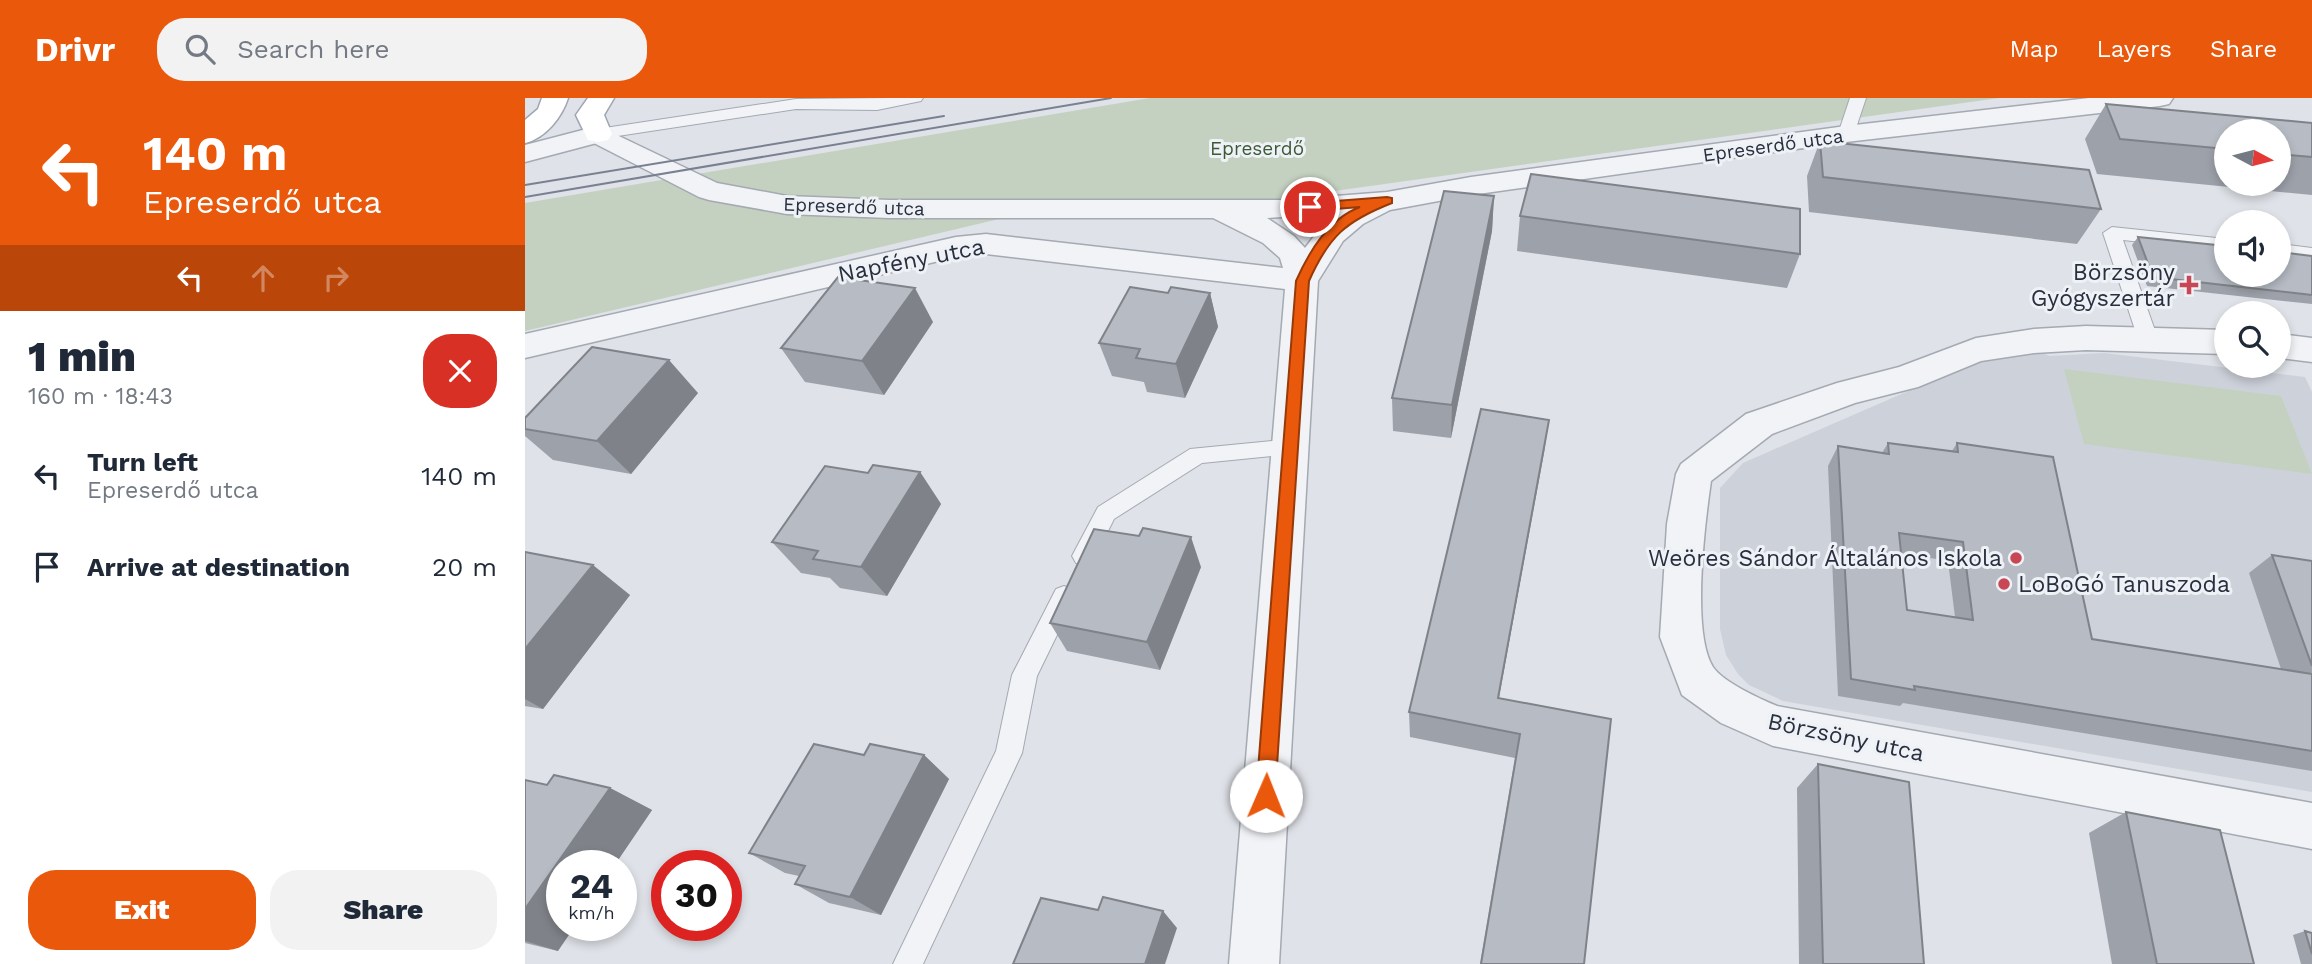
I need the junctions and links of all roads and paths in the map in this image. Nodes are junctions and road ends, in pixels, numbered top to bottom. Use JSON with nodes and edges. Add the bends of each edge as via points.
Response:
{"nodes":[{"id":1,"x":555,"y":98,"type":"edge"},
{"id":2,"x":601,"y":98,"type":"edge"},
{"id":3,"x":915,"y":98,"type":"edge"},
{"id":4,"x":1858,"y":98,"type":"edge"},
{"id":5,"x":2160,"y":98,"type":"edge"},
{"id":6,"x":598,"y":134,"type":"junction"},
{"id":7,"x":1846,"y":134,"type":"junction"},
{"id":8,"x":525,"y":135,"type":"edge"},
{"id":9,"x":525,"y":154,"type":"edge"},
{"id":10,"x":1387,"y":201,"type":"junction"},
{"id":11,"x":1200,"y":207,"type":"junction"},
{"id":12,"x":2214,"y":244,"type":"edge"},
{"id":13,"x":2291,"y":251,"type":"edge"},
{"id":14,"x":2312,"y":254,"type":"edge"},
{"id":15,"x":1302,"y":281,"type":"junction"},
{"id":16,"x":2148,"y":339,"type":"junction"},
{"id":17,"x":2214,"y":342,"type":"edge"},
{"id":18,"x":525,"y":346,"type":"edge"},
{"id":19,"x":2291,"y":347,"type":"edge"},
{"id":20,"x":2312,"y":350,"type":"edge"},
{"id":21,"x":1293,"y":447,"type":"junction"},
{"id":22,"x":2312,"y":826,"type":"edge"},
{"id":23,"x":908,"y":964,"type":"edge"},
{"id":24,"x":1254,"y":964,"type":"edge"}],
"edges":[{"from":1,"to":8,"type":"main road","via":[[550,112]]},
{"from":2,"to":6,"type":"main road","via":[[590,115]]},
{"from":3,"to":6,"type":"lane","via":[[877,104],[796,104]]},
{"from":4,"to":7,"type":"lane"},
{"from":5,"to":7,"type":"street","name":"Epreserdő utca"},
{"from":6,"to":9,"type":"street"},
{"from":6,"to":11,"type":"street","name":"Epreserdő utca","via":[[709,191],[754,201],[889,209]]},
{"from":7,"to":10,"type":"street","name":"Epreserdő utca"},
{"from":10,"to":11,"type":"street","name":"Epreserdő utca","via":[[1285,209]]},
{"from":10,"to":15,"type":"street","name":"Epreserdő utca","via":[[1354,214],[1328,238]]},
{"from":11,"to":15,"type":"street","name":"Epreserdő utca","via":[[1244,219],[1275,237],[1295,257]]},
{"from":12,"to":16,"type":"lane","via":[[2112,233]]},
{"from":13,"to":14,"type":"lane"},
{"from":15,"to":18,"type":"street","name":"Napfény utca","via":[[979,244]]},
{"from":15,"to":21,"type":"street","name":"Epreserdő utca"},
{"from":16,"to":17,"type":"street","name":"Börzsöny utca"},
{"from":16,"to":22,"type":"street","name":"Börzsöny utca","via":[[2034,341],[1976,350],[1906,378],[1849,392],[1759,424],[1694,474],[1685,524],[1681,637],[1697,681],[1736,709],[1773,726]]},
{"from":19,"to":20,"type":"street"},
{"from":21,"to":23,"type":"lane","via":[[1198,455],[1105,513],[1025,676],[1009,753]]},
{"from":21,"to":24,"type":"street","name":"Epreserdő utca"}]}
